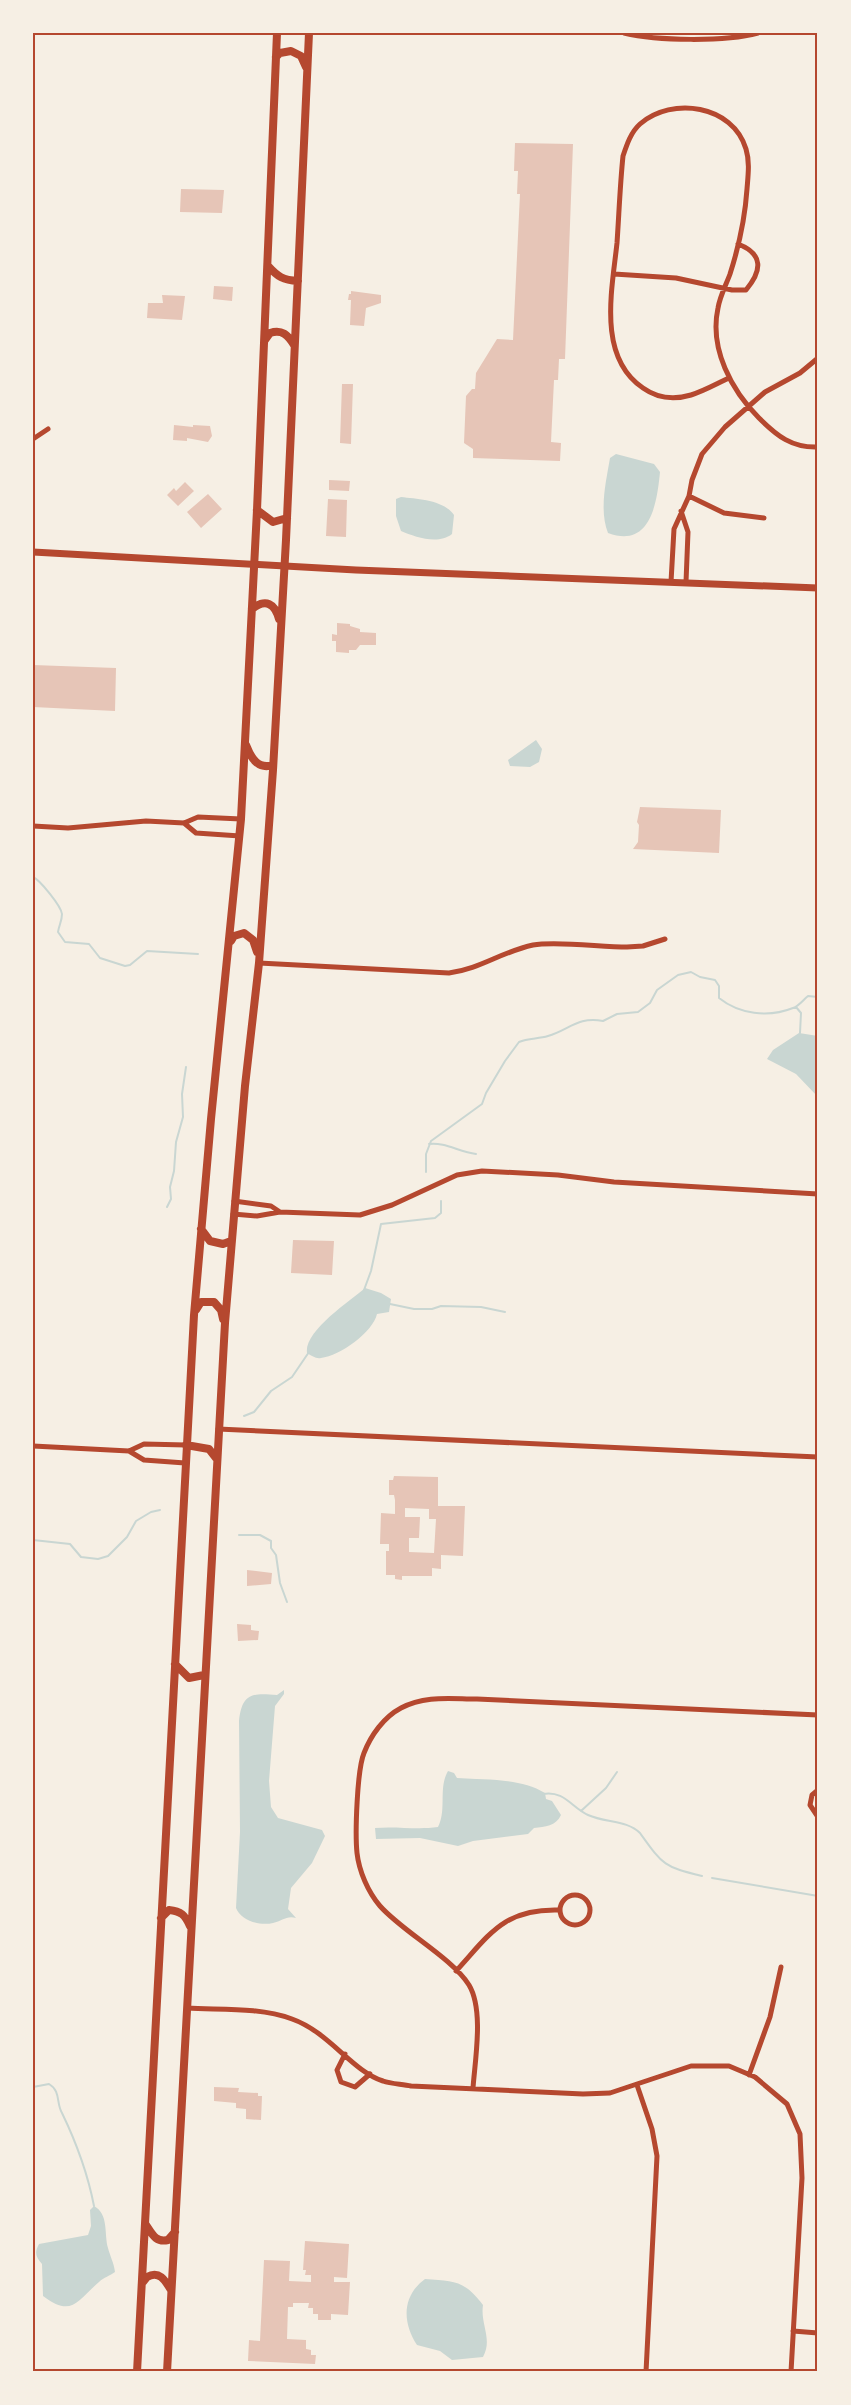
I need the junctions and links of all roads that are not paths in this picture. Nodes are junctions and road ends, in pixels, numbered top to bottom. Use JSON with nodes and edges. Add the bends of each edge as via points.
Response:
{"nodes":[{"id":1,"x":277,"y":33,"type":"edge"},
{"id":2,"x":309,"y":33,"type":"edge"},
{"id":3,"x":624,"y":33,"type":"edge"},
{"id":4,"x":758,"y":33,"type":"edge"},
{"id":5,"x":276,"y":57,"type":"junction"},
{"id":6,"x":307,"y":68,"type":"junction"},
{"id":7,"x":738,"y":244,"type":"junction"},
{"id":8,"x":268,"y":266,"type":"junction"},
{"id":9,"x":614,"y":274,"type":"junction"},
{"id":10,"x":298,"y":281,"type":"junction"},
{"id":11,"x":725,"y":288,"type":"junction"},
{"id":12,"x":264,"y":345,"type":"junction"},
{"id":13,"x":295,"y":346,"type":"junction"},
{"id":14,"x":818,"y":358,"type":"edge"},
{"id":15,"x":729,"y":378,"type":"junction"},
{"id":16,"x":748,"y":407,"type":"junction"},
{"id":17,"x":48,"y":429,"type":"dead end"},
{"id":18,"x":33,"y":439,"type":"edge"},
{"id":19,"x":818,"y":447,"type":"edge"},
{"id":20,"x":689,"y":496,"type":"junction"},
{"id":21,"x":257,"y":510,"type":"junction"},
{"id":22,"x":681,"y":511,"type":"junction"},
{"id":23,"x":287,"y":518,"type":"junction"},
{"id":24,"x":764,"y":518,"type":"dead end"},
{"id":25,"x":33,"y":552,"type":"edge"},
{"id":26,"x":254,"y":564,"type":"junction"},
{"id":27,"x":284,"y":566,"type":"junction"},
{"id":28,"x":671,"y":582,"type":"junction"},
{"id":29,"x":686,"y":582,"type":"junction"},
{"id":30,"x":818,"y":588,"type":"edge"},
{"id":31,"x":252,"y":609,"type":"junction"},
{"id":32,"x":281,"y":626,"type":"junction"},
{"id":33,"x":245,"y":744,"type":"junction"},
{"id":34,"x":273,"y":765,"type":"junction"},
{"id":35,"x":241,"y":819,"type":"junction"},
{"id":36,"x":184,"y":823,"type":"junction"},
{"id":37,"x":33,"y":826,"type":"edge"},
{"id":38,"x":240,"y":836,"type":"junction"},
{"id":39,"x":665,"y":939,"type":"dead end"},
{"id":40,"x":228,"y":948,"type":"junction"},
{"id":41,"x":259,"y":963,"type":"junction"},
{"id":42,"x":818,"y":1194,"type":"edge"},
{"id":43,"x":234,"y":1201,"type":"junction"},
{"id":44,"x":280,"y":1212,"type":"junction"},
{"id":45,"x":233,"y":1214,"type":"junction"},
{"id":46,"x":201,"y":1227,"type":"junction"},
{"id":47,"x":231,"y":1241,"type":"junction"},
{"id":48,"x":194,"y":1315,"type":"junction"},
{"id":49,"x":225,"y":1323,"type":"junction"},
{"id":50,"x":218,"y":1429,"type":"junction"},
{"id":51,"x":186,"y":1445,"type":"junction"},
{"id":52,"x":33,"y":1446,"type":"edge"},
{"id":53,"x":129,"y":1451,"type":"junction"},
{"id":54,"x":818,"y":1456,"type":"edge"},
{"id":55,"x":216,"y":1458,"type":"junction"},
{"id":56,"x":185,"y":1463,"type":"junction"},
{"id":57,"x":175,"y":1664,"type":"junction"},
{"id":58,"x":204,"y":1675,"type":"junction"},
{"id":59,"x":818,"y":1715,"type":"edge"},
{"id":60,"x":818,"y":1790,"type":"edge"},
{"id":61,"x":818,"y":1817,"type":"edge"},
{"id":62,"x":560,"y":1910,"type":"junction"},
{"id":63,"x":161,"y":1918,"type":"junction"},
{"id":64,"x":191,"y":1927,"type":"junction"},
{"id":65,"x":781,"y":1967,"type":"dead end"},
{"id":66,"x":456,"y":1971,"type":"junction"},
{"id":67,"x":187,"y":2008,"type":"junction"},
{"id":68,"x":345,"y":2054,"type":"junction"},
{"id":69,"x":370,"y":2074,"type":"junction"},
{"id":70,"x":749,"y":2075,"type":"junction"},
{"id":71,"x":637,"y":2085,"type":"junction"},
{"id":72,"x":473,"y":2088,"type":"junction"},
{"id":73,"x":146,"y":2224,"type":"junction"},
{"id":74,"x":175,"y":2232,"type":"junction"},
{"id":75,"x":142,"y":2285,"type":"junction"},
{"id":76,"x":172,"y":2291,"type":"junction"},
{"id":77,"x":794,"y":2331,"type":"junction"},
{"id":78,"x":818,"y":2333,"type":"edge"},
{"id":79,"x":137,"y":2372,"type":"edge"},
{"id":80,"x":167,"y":2372,"type":"edge"},
{"id":81,"x":646,"y":2372,"type":"edge"},
{"id":82,"x":791,"y":2372,"type":"edge"}],
"edges":[{"from":1,"to":5,"type":"main road"},
{"from":2,"to":6,"type":"main road"},
{"from":3,"to":4,"type":"street","via":[[706,39],[741,38]]},
{"from":5,"to":6,"type":"main road","via":[[285,51],[296,53]]},
{"from":5,"to":8,"type":"main road"},
{"from":6,"to":10,"type":"main road"},
{"from":7,"to":9,"type":"street","via":[[746,209],[748,169],[742,140],[732,124],[713,113],[691,108],[672,110],[640,124],[625,148]]},
{"from":7,"to":11,"type":"street"},
{"from":7,"to":11,"type":"street","via":[[752,251],[757,272],[746,290]]},
{"from":8,"to":10,"type":"main road","via":[[278,277]]},
{"from":8,"to":12,"type":"main road"},
{"from":9,"to":11,"type":"street","via":[[676,278]]},
{"from":9,"to":15,"type":"street","via":[[615,349],[629,377],[652,394],[667,398],[690,395]]},
{"from":10,"to":13,"type":"main road"},
{"from":11,"to":15,"type":"street","via":[[717,310],[718,343]]},
{"from":12,"to":13,"type":"main road","via":[[270,333],[279,332],[288,335]]},
{"from":12,"to":21,"type":"main road"},
{"from":13,"to":23,"type":"main road"},
{"from":14,"to":16,"type":"street"},
{"from":15,"to":16,"type":"street"},
{"from":16,"to":19,"type":"street","via":[[788,442]]},
{"from":16,"to":20,"type":"street","via":[[702,454]]},
{"from":17,"to":18,"type":"street"},
{"from":20,"to":22,"type":"street"},
{"from":20,"to":24,"type":"street","via":[[724,513]]},
{"from":21,"to":23,"type":"main road","via":[[273,522]]},
{"from":21,"to":26,"type":"main road"},
{"from":22,"to":28,"type":"street","via":[[674,529]]},
{"from":22,"to":29,"type":"street","via":[[688,532]]},
{"from":23,"to":27,"type":"main road"},
{"from":25,"to":26,"type":"street"},
{"from":26,"to":27,"type":"street"},
{"from":26,"to":31,"type":"main road"},
{"from":27,"to":28,"type":"street"},
{"from":27,"to":32,"type":"main road"},
{"from":28,"to":29,"type":"street"},
{"from":29,"to":30,"type":"street"},
{"from":31,"to":32,"type":"main road","via":[[267,602],[277,611]]},
{"from":31,"to":33,"type":"main road"},
{"from":32,"to":34,"type":"main road"},
{"from":33,"to":34,"type":"main road","via":[[257,764]]},
{"from":33,"to":35,"type":"main road"},
{"from":34,"to":41,"type":"main road"},
{"from":35,"to":36,"type":"street","via":[[198,817]]},
{"from":35,"to":38,"type":"main road"},
{"from":36,"to":37,"type":"street"},
{"from":36,"to":38,"type":"street","via":[[196,832]]},
{"from":38,"to":40,"type":"main road"},
{"from":39,"to":41,"type":"street","via":[[627,947],[536,945],[502,953],[469,971],[449,974]]},
{"from":40,"to":41,"type":"main road","via":[[234,936],[244,933],[253,940]]},
{"from":40,"to":46,"type":"main road"},
{"from":41,"to":43,"type":"main road"},
{"from":42,"to":44,"type":"street","via":[[482,1172],[457,1175],[360,1215]]},
{"from":43,"to":44,"type":"street","via":[[271,1206]]},
{"from":43,"to":45,"type":"main road"},
{"from":44,"to":45,"type":"street"},
{"from":45,"to":47,"type":"main road"},
{"from":46,"to":47,"type":"main road","via":[[210,1241]]},
{"from":46,"to":48,"type":"main road"},
{"from":47,"to":49,"type":"main road"},
{"from":48,"to":49,"type":"main road","via":[[201,1302],[214,1302]]},
{"from":48,"to":51,"type":"main road"},
{"from":49,"to":50,"type":"main road"},
{"from":50,"to":54,"type":"street"},
{"from":50,"to":55,"type":"main road"},
{"from":51,"to":53,"type":"street","via":[[144,1444]]},
{"from":51,"to":55,"type":"main road","via":[[209,1449]]},
{"from":51,"to":56,"type":"main road"},
{"from":52,"to":53,"type":"street"},
{"from":53,"to":56,"type":"street","via":[[144,1460]]},
{"from":55,"to":58,"type":"main road"},
{"from":56,"to":57,"type":"main road"},
{"from":57,"to":58,"type":"main road","via":[[189,1678]]},
{"from":57,"to":63,"type":"main road"},
{"from":58,"to":64,"type":"main road"},
{"from":59,"to":66,"type":"street","via":[[426,1698],[400,1708],[379,1726],[364,1754],[359,1774],[357,1852],[363,1880],[380,1906]]},
{"from":60,"to":61,"type":"street","via":[[810,1805]]},
{"from":62,"to":62,"type":"street","via":[[563,1901],[571,1896],[581,1897],[589,1908],[587,1918],[575,1925],[566,1922]]},
{"from":62,"to":66,"type":"street","via":[[520,1914],[497,1926]]},
{"from":63,"to":64,"type":"main road","via":[[169,1910],[177,1911]]},
{"from":63,"to":73,"type":"main road"},
{"from":64,"to":67,"type":"main road"},
{"from":65,"to":70,"type":"street","via":[[770,2017]]},
{"from":66,"to":72,"type":"street","via":[[469,1985],[476,2005]]},
{"from":67,"to":68,"type":"street","via":[[259,2012],[293,2019],[325,2036]]},
{"from":67,"to":74,"type":"main road"},
{"from":68,"to":69,"type":"street"},
{"from":68,"to":69,"type":"street","via":[[337,2070],[341,2082],[355,2087]]},
{"from":69,"to":72,"type":"street","via":[[382,2081],[411,2086]]},
{"from":70,"to":71,"type":"street","via":[[729,2066],[691,2066]]},
{"from":70,"to":77,"type":"street","via":[[787,2104],[800,2134],[802,2178]]},
{"from":71,"to":72,"type":"street","via":[[610,2093],[583,2094]]},
{"from":71,"to":81,"type":"street","via":[[657,2156]]},
{"from":73,"to":74,"type":"main road","via":[[159,2240],[168,2240]]},
{"from":73,"to":75,"type":"main road"},
{"from":74,"to":76,"type":"main road"},
{"from":75,"to":76,"type":"main road","via":[[147,2277],[157,2274]]},
{"from":75,"to":79,"type":"main road"},
{"from":76,"to":80,"type":"main road"},
{"from":77,"to":78,"type":"street"},
{"from":77,"to":82,"type":"street"}]}
